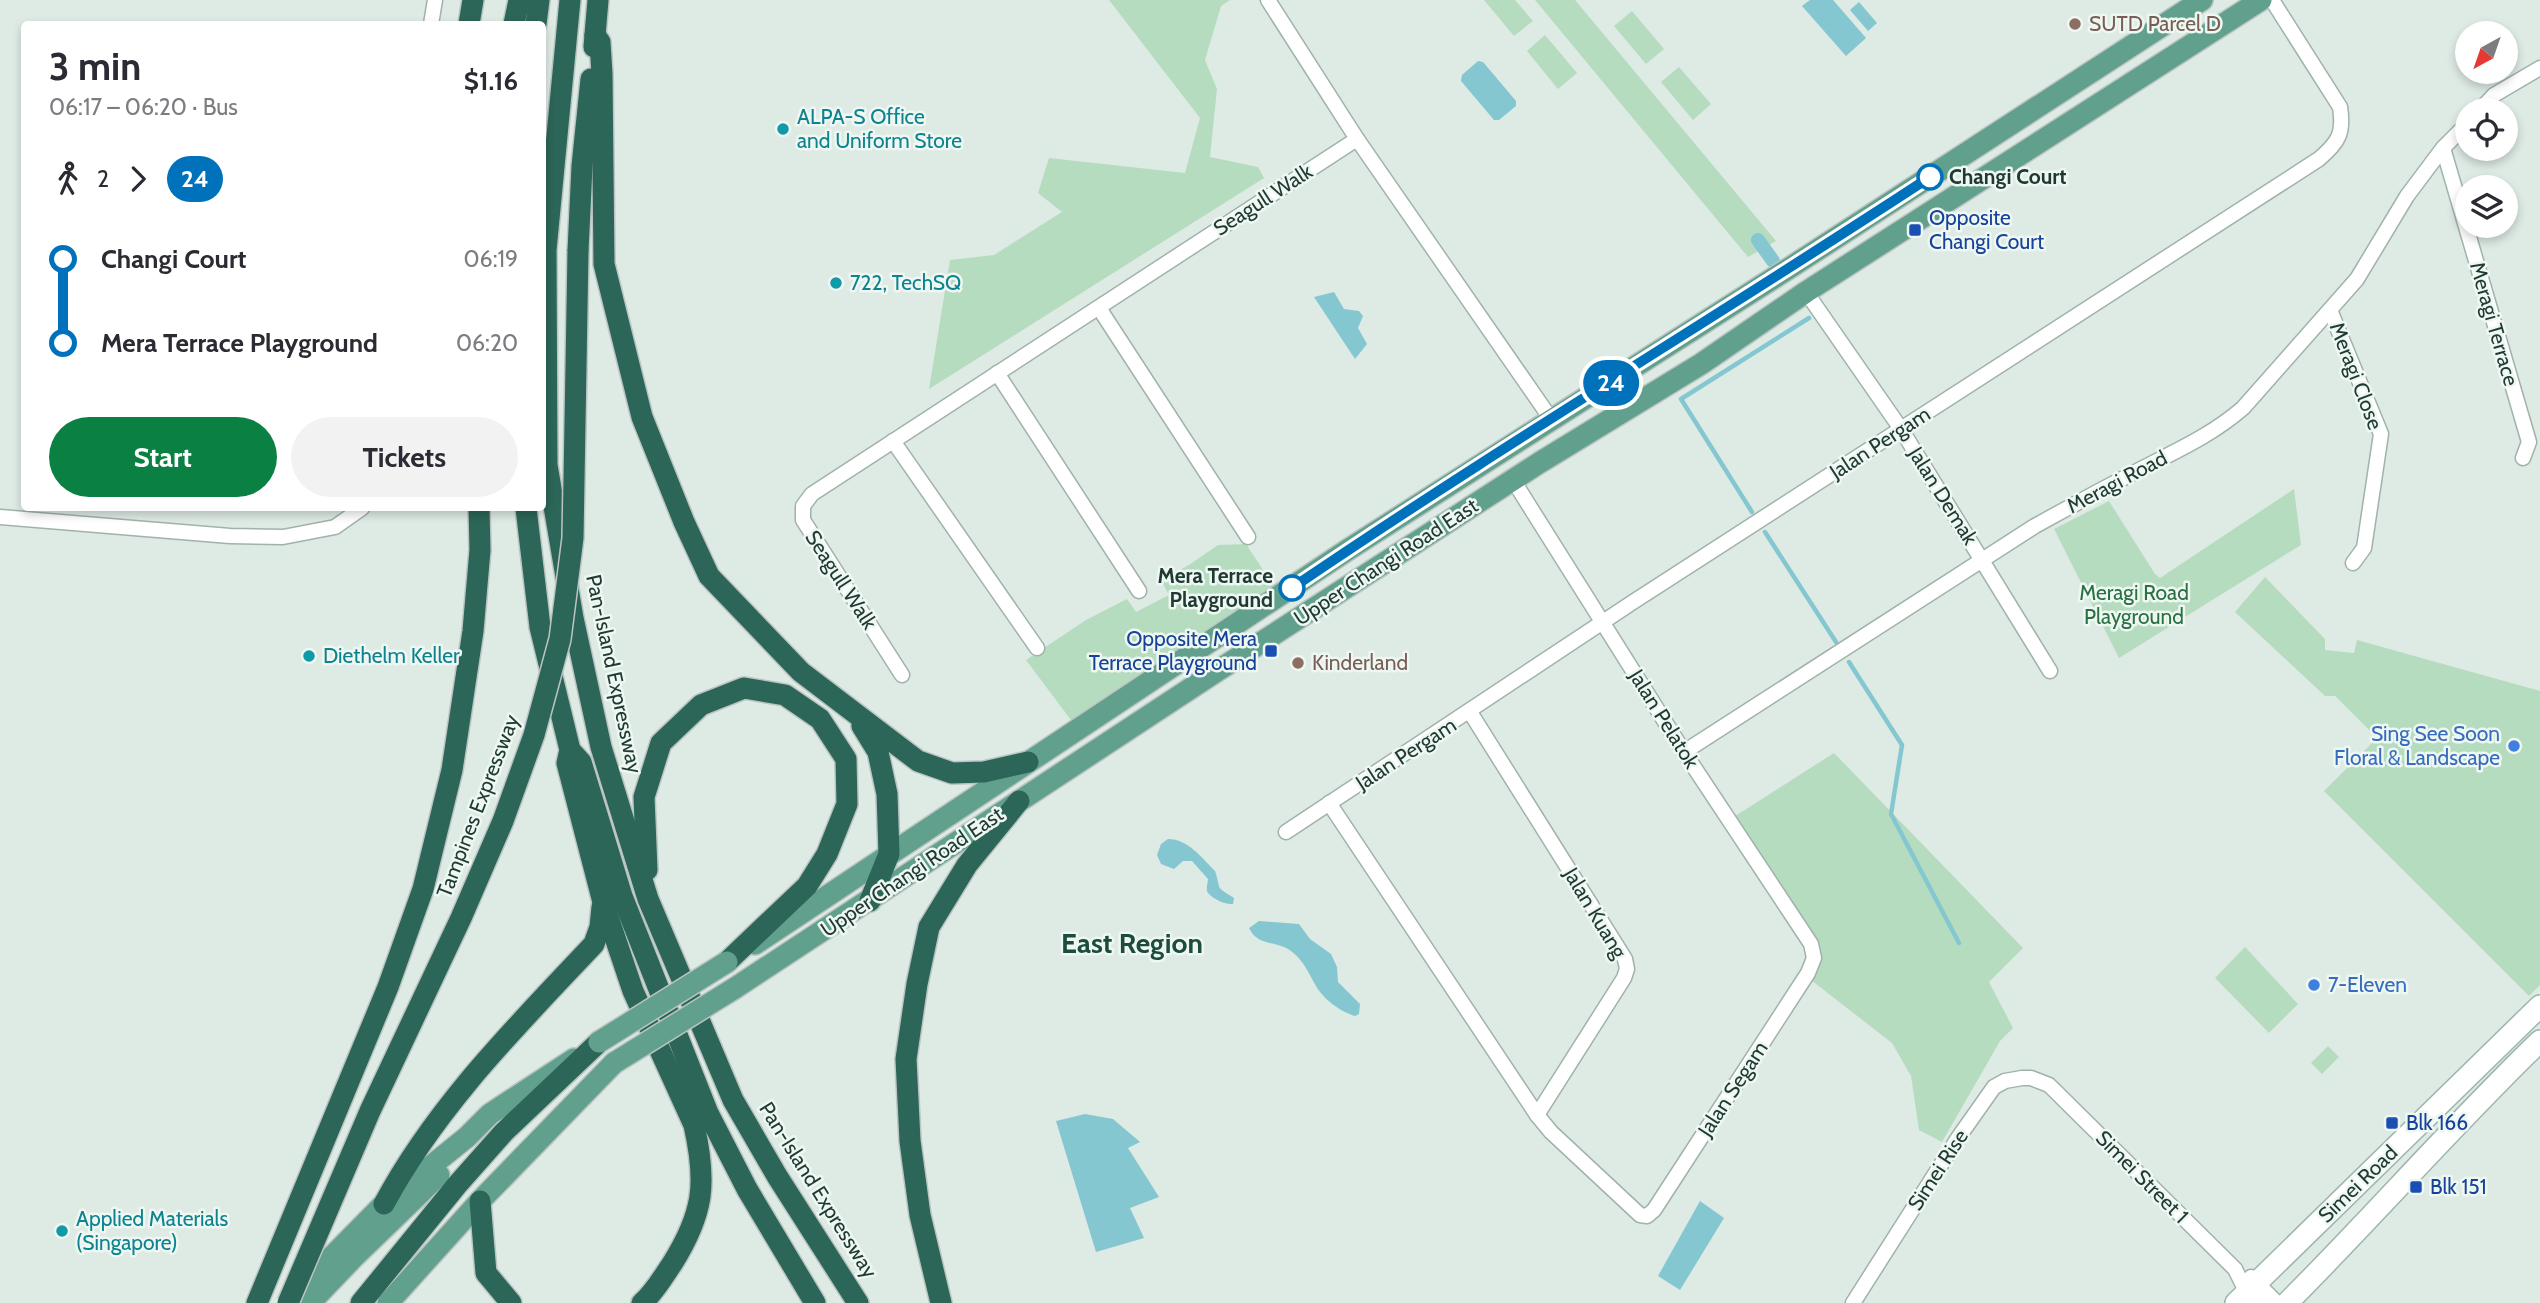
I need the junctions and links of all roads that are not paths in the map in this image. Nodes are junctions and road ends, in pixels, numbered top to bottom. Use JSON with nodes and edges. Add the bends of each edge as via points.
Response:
{"nodes":[{"id":1,"x":435,"y":0,"type":"edge"},
{"id":2,"x":473,"y":0,"type":"edge"},
{"id":3,"x":519,"y":0,"type":"edge"},
{"id":4,"x":539,"y":0,"type":"edge"},
{"id":5,"x":570,"y":0,"type":"edge"},
{"id":6,"x":598,"y":0,"type":"edge"},
{"id":7,"x":1268,"y":0,"type":"edge"},
{"id":8,"x":2202,"y":0,"type":"edge"},
{"id":9,"x":2261,"y":0,"type":"edge"},
{"id":10,"x":2272,"y":0,"type":"edge"},
{"id":11,"x":432,"y":21,"type":"edge"},
{"id":12,"x":469,"y":21,"type":"edge"},
{"id":13,"x":515,"y":21,"type":"edge"},
{"id":14,"x":536,"y":21,"type":"edge"},
{"id":15,"x":595,"y":35,"type":"junction"},
{"id":16,"x":2099,"y":68,"type":"junction"},
{"id":17,"x":2540,"y":68,"type":"edge"},
{"id":18,"x":2131,"y":84,"type":"junction"},
{"id":19,"x":2491,"y":98,"type":"edge"},
{"id":20,"x":2455,"y":136,"type":"edge"},
{"id":21,"x":1357,"y":139,"type":"junction"},
{"id":22,"x":2443,"y":148,"type":"junction"},
{"id":23,"x":1806,"y":292,"type":"junction"},
{"id":24,"x":1099,"y":308,"type":"junction"},
{"id":25,"x":2330,"y":310,"type":"junction"},
{"id":26,"x":1678,"y":337,"type":"junction"},
{"id":27,"x":1709,"y":358,"type":"junction"},
{"id":28,"x":998,"y":373,"type":"junction"},
{"id":29,"x":1551,"y":419,"type":"junction"},
{"id":30,"x":1901,"y":429,"type":"junction"},
{"id":31,"x":1586,"y":434,"type":"junction"},
{"id":32,"x":893,"y":441,"type":"junction"},
{"id":33,"x":1511,"y":444,"type":"junction"},
{"id":34,"x":2523,"y":458,"type":"dead end"},
{"id":35,"x":1539,"y":463,"type":"junction"},
{"id":36,"x":1513,"y":480,"type":"junction"},
{"id":37,"x":358,"y":511,"type":"edge"},
{"id":38,"x":479,"y":511,"type":"edge"},
{"id":39,"x":526,"y":511,"type":"edge"},
{"id":40,"x":0,"y":517,"type":"edge"},
{"id":41,"x":1248,"y":537,"type":"dead end"},
{"id":42,"x":1983,"y":561,"type":"junction"},
{"id":43,"x":2353,"y":563,"type":"dead end"},
{"id":44,"x":1139,"y":591,"type":"dead end"},
{"id":45,"x":1604,"y":623,"type":"junction"},
{"id":46,"x":1037,"y":648,"type":"dead end"},
{"id":47,"x":2050,"y":671,"type":"dead end"},
{"id":48,"x":902,"y":675,"type":"dead end"},
{"id":49,"x":1470,"y":712,"type":"junction"},
{"id":50,"x":855,"y":715,"type":"junction"},
{"id":51,"x":570,"y":750,"type":"junction"},
{"id":52,"x":1684,"y":752,"type":"junction"},
{"id":53,"x":1028,"y":762,"type":"junction"},
{"id":54,"x":1019,"y":801,"type":"junction"},
{"id":55,"x":1329,"y":803,"type":"junction"},
{"id":56,"x":950,"y":815,"type":"junction"},
{"id":57,"x":975,"y":832,"type":"junction"},
{"id":58,"x":1286,"y":832,"type":"dead end"},
{"id":59,"x":889,"y":854,"type":"junction"},
{"id":60,"x":648,"y":899,"type":"junction"},
{"id":61,"x":870,"y":901,"type":"junction"},
{"id":62,"x":603,"y":902,"type":"junction"},
{"id":63,"x":1814,"y":958,"type":"joint"},
{"id":64,"x":727,"y":962,"type":"junction"},
{"id":65,"x":2540,"y":1006,"type":"edge"},
{"id":66,"x":2540,"y":1041,"type":"edge"},
{"id":67,"x":599,"y":1042,"type":"junction"},
{"id":68,"x":2049,"y":1085,"type":"joint"},
{"id":69,"x":1537,"y":1115,"type":"junction"},
{"id":70,"x":467,"y":1137,"type":"junction"},
{"id":71,"x":480,"y":1201,"type":"junction"},
{"id":72,"x":384,"y":1204,"type":"junction"},
{"id":73,"x":2250,"y":1295,"type":"edge"},
{"id":74,"x":857,"y":1298,"type":"edge"},
{"id":75,"x":257,"y":1303,"type":"edge"},
{"id":76,"x":287,"y":1303,"type":"edge"},
{"id":77,"x":310,"y":1303,"type":"edge"},
{"id":78,"x":361,"y":1303,"type":"edge"},
{"id":79,"x":388,"y":1303,"type":"edge"},
{"id":80,"x":511,"y":1303,"type":"edge"},
{"id":81,"x":642,"y":1303,"type":"edge"},
{"id":82,"x":815,"y":1303,"type":"edge"},
{"id":83,"x":941,"y":1303,"type":"edge"},
{"id":84,"x":1853,"y":1303,"type":"edge"},
{"id":85,"x":2277,"y":1303,"type":"edge"},
{"id":86,"x":2287,"y":1303,"type":"edge"}],
"edges":[{"from":1,"to":11,"type":"street"},
{"from":2,"to":12,"type":"highway"},
{"from":3,"to":13,"type":"highway"},
{"from":4,"to":14,"type":"highway"},
{"from":5,"to":60,"type":"highway","name":"Pan-Island Expressway","via":[[546,250],[547,465],[601,747]]},
{"from":6,"to":15,"type":"highway","name":"Tampines Expressway"},
{"from":7,"to":21,"type":"street"},
{"from":8,"to":16,"type":"main road","name":"Upper Changi Road East"},
{"from":9,"to":18,"type":"main road","name":"Upper Changi Road East"},
{"from":10,"to":30,"type":"street","name":"Jalan Pergam","via":[[2340,107],[2343,125],[2335,145]]},
{"from":15,"to":50,"type":"highway","via":[[600,42],[602,74],[604,264],[642,417],[709,576],[801,672]]},
{"from":15,"to":76,"type":"highway","name":"Tampines Expressway","bridge":true,"via":[[578,251],[573,538],[560,639],[534,735],[503,821]]},
{"from":16,"to":18,"type":"main road","via":[[2116,81]]},
{"from":16,"to":26,"type":"main road","name":"Upper Changi Road East"},
{"from":17,"to":19,"type":"street"},
{"from":18,"to":23,"type":"main road","name":"Upper Changi Road East"},
{"from":20,"to":22,"type":"street","name":"Meragi Road"},
{"from":21,"to":24,"type":"street","name":"Seagull Walk"},
{"from":21,"to":29,"type":"street"},
{"from":22,"to":25,"type":"street","name":"Meragi Road","via":[[2407,196],[2366,266]]},
{"from":22,"to":34,"type":"street","name":"Meragi Terrace","via":[[2529,442]]},
{"from":23,"to":27,"type":"main road","name":"Upper Changi Road East"},
{"from":23,"to":30,"type":"street","name":"Jalan Demak"},
{"from":24,"to":28,"type":"street","name":"Seagull Walk"},
{"from":24,"to":41,"type":"street"},
{"from":25,"to":42,"type":"street","name":"Meragi Road","via":[[2221,427],[2035,526]]},
{"from":25,"to":43,"type":"street","name":"Meragi Close","via":[[2381,434],[2364,548]]},
{"from":26,"to":27,"type":"main road","via":[[1693,353]]},
{"from":26,"to":29,"type":"main road","name":"Upper Changi Road East"},
{"from":27,"to":31,"type":"main road","name":"Upper Changi Road East"},
{"from":28,"to":32,"type":"street","name":"Seagull Walk"},
{"from":28,"to":44,"type":"street"},
{"from":29,"to":31,"type":"main road","via":[[1569,433]]},
{"from":29,"to":33,"type":"main road","name":"Upper Changi Road East"},
{"from":30,"to":42,"type":"street","name":"Jalan Demak"},
{"from":30,"to":45,"type":"street","name":"Jalan Pergam"},
{"from":31,"to":35,"type":"main road","name":"Upper Changi Road East"},
{"from":32,"to":46,"type":"street"},
{"from":32,"to":48,"type":"street","name":"Seagull Walk","via":[[812,494],[803,506],[803,520]]},
{"from":33,"to":35,"type":"main road","via":[[1531,452]]},
{"from":33,"to":53,"type":"main road","name":"Upper Changi Road East"},
{"from":35,"to":36,"type":"main road","name":"Upper Changi Road East"},
{"from":36,"to":45,"type":"street","name":"Jalan Pelatok"},
{"from":36,"to":54,"type":"main road","name":"Upper Changi Road East"},
{"from":37,"to":40,"type":"street","via":[[335,527],[283,537]]},
{"from":38,"to":75,"type":"highway","name":"Tampines Expressway","via":[[473,631],[452,770],[423,890],[388,987]]},
{"from":39,"to":51,"type":"highway","via":[[540,627]]},
{"from":42,"to":47,"type":"street","name":"Jalan Demak"},
{"from":42,"to":52,"type":"street","name":"Meragi Road"},
{"from":45,"to":49,"type":"street","name":"Jalan Pergam"},
{"from":45,"to":52,"type":"street","name":"Jalan Pelatok"},
{"from":49,"to":55,"type":"street","name":"Jalan Pergam"},
{"from":49,"to":69,"type":"street","name":"Jalan Kuang","via":[[1625,959],[1627,969]]},
{"from":50,"to":53,"type":"highway","via":[[918,761],[952,773],[984,772]]},
{"from":50,"to":59,"type":"highway","via":[[878,752],[887,794]]},
{"from":51,"to":62,"type":"highway","via":[[567,763]]},
{"from":51,"to":82,"type":"highway","via":[[581,762],[622,896],[708,1113]]},
{"from":52,"to":63,"type":"street","name":"Jalan Pelatok","via":[[1805,934]]},
{"from":53,"to":56,"type":"main road","name":"Upper Changi Road East"},
{"from":54,"to":57,"type":"main road","name":"Upper Changi Road East"},
{"from":54,"to":83,"type":"highway","via":[[967,865],[929,927],[917,985],[906,1059],[910,1141],[920,1215]]},
{"from":55,"to":58,"type":"street","name":"Jalan Pergam"},
{"from":55,"to":69,"type":"street"},
{"from":56,"to":57,"type":"main road","via":[[960,827]]},
{"from":56,"to":59,"type":"main road","name":"Upper Changi Road East"},
{"from":57,"to":61,"type":"main road","name":"Upper Changi Road East"},
{"from":59,"to":61,"type":"highway"},
{"from":59,"to":64,"type":"main road","name":"Upper Changi Road East"},
{"from":60,"to":64,"type":"highway","via":[[644,797],[661,743],[701,705],[744,688],[785,695],[820,719],[846,759],[847,804],[827,854],[807,886]]},
{"from":60,"to":74,"type":"highway","name":"Pan-Island Expressway","via":[[733,1100]]},
{"from":61,"to":71,"type":"main road","name":"Upper Changi Road East","bridge":true,"via":[[614,1063]]},
{"from":62,"to":72,"type":"highway","via":[[594,944],[446,1107]]},
{"from":62,"to":81,"type":"highway","via":[[634,991],[694,1125],[699,1147],[701,1198],[696,1220]]},
{"from":63,"to":69,"type":"street","name":"Jalan Segam","via":[[1808,974],[1647,1216],[1640,1215]]},
{"from":64,"to":67,"type":"main road","name":"Upper Changi Road East","bridge":true},
{"from":65,"to":73,"type":"main road","name":"Simei Road"},
{"from":66,"to":86,"type":"main road","name":"Simei Road"},
{"from":67,"to":70,"type":"main road","name":"Upper Changi Road East","via":[[515,1096]]},
{"from":67,"to":78,"type":"highway","via":[[504,1132]]},
{"from":68,"to":73,"type":"street","name":"Simei Street 1","via":[[2235,1269]]},
{"from":68,"to":84,"type":"street","name":"Simei Rise","via":[[2022,1078],[1994,1087]]},
{"from":70,"to":72,"type":"main road","name":"Upper Changi Road East"},
{"from":70,"to":77,"type":"main road","name":"Upper Changi Road East","via":[[435,1180]]},
{"from":71,"to":79,"type":"main road","name":"Upper Changi Road East"},
{"from":71,"to":80,"type":"highway","via":[[486,1273]]},
{"from":72,"to":76,"type":"main road","name":"Upper Changi Road East"},
{"from":73,"to":85,"type":"street","name":"Simei Street 1"}]}
